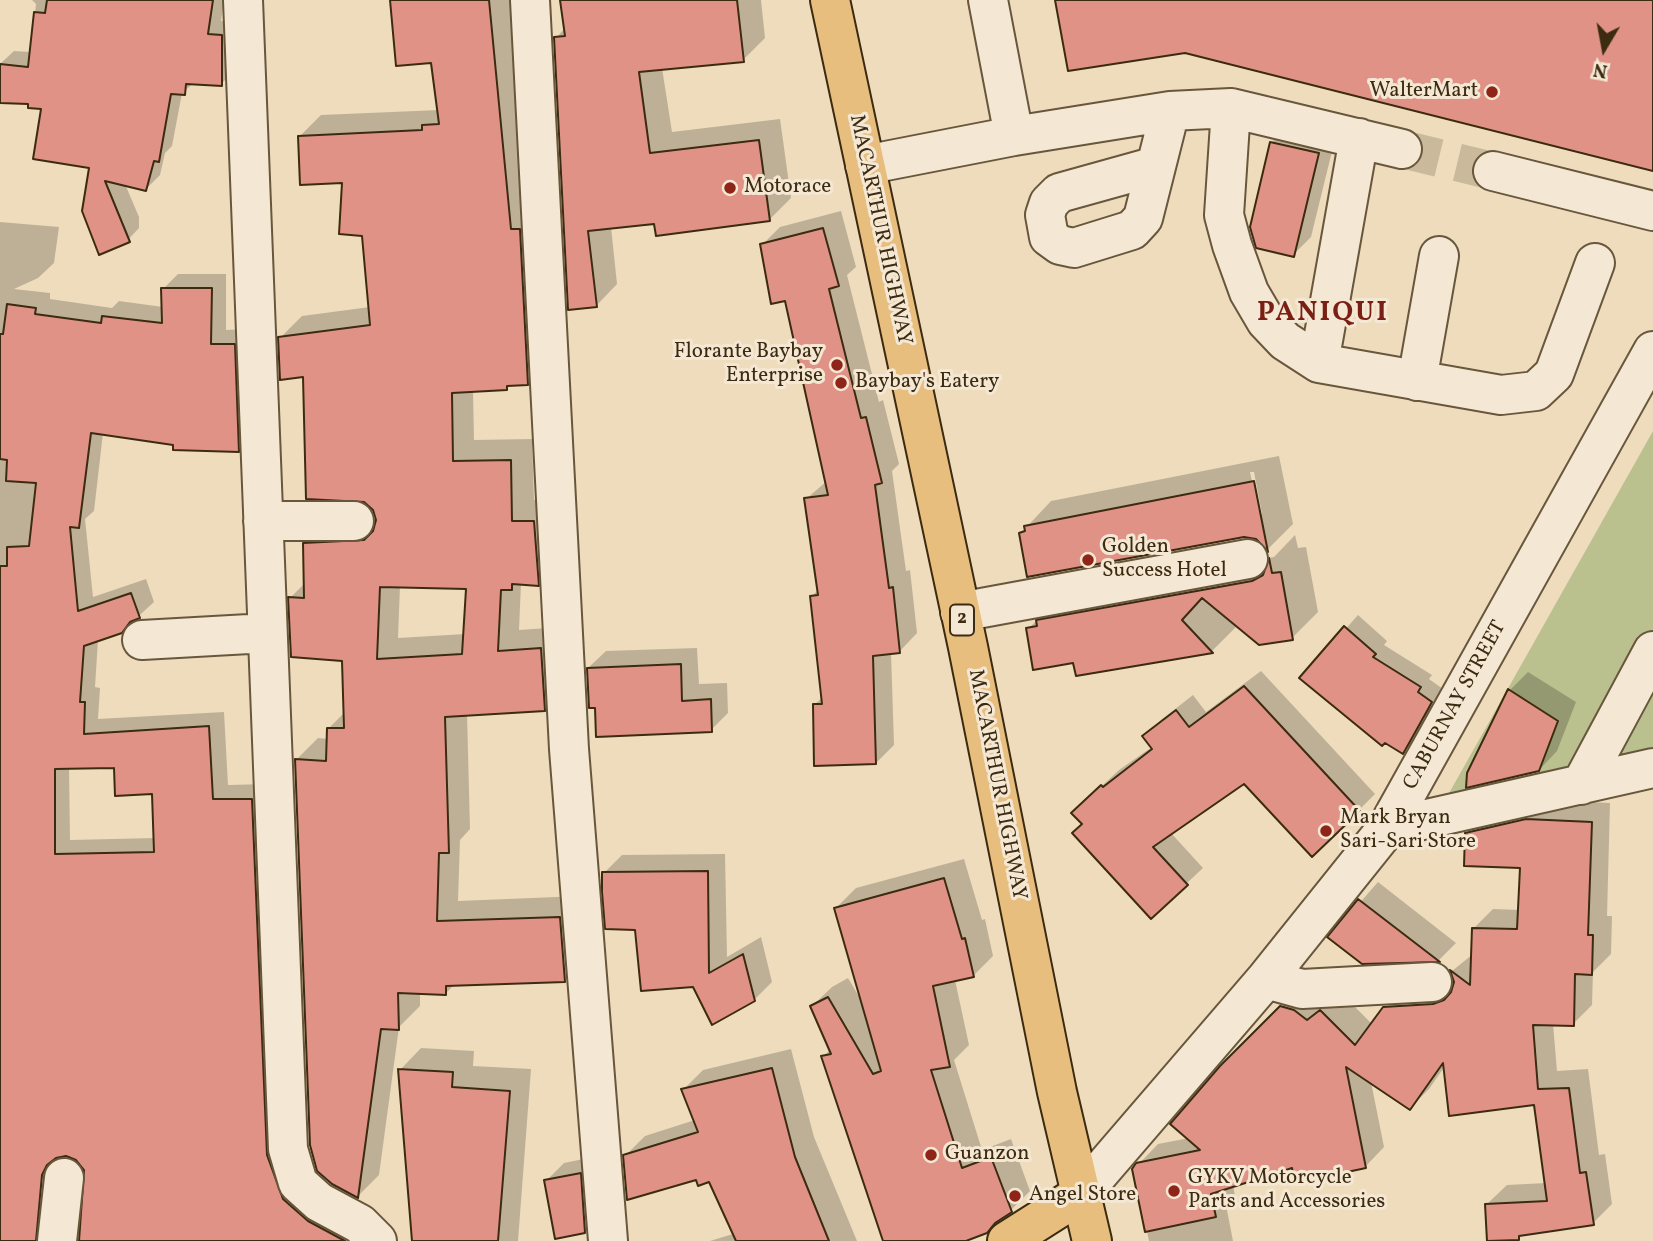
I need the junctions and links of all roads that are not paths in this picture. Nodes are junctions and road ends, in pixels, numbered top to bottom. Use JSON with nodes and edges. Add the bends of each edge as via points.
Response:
{"nodes":[{"id":1,"x":243,"y":0,"type":"edge"},
{"id":2,"x":530,"y":0,"type":"edge"},
{"id":3,"x":830,"y":0,"type":"edge"},
{"id":4,"x":988,"y":0,"type":"edge"},
{"id":5,"x":1231,"y":108,"type":"junction"},
{"id":6,"x":1170,"y":111,"type":"junction"},
{"id":7,"x":1014,"y":136,"type":"junction"},
{"id":8,"x":1359,"y":138,"type":"junction"},
{"id":9,"x":1402,"y":149,"type":"tunnel mouth"},
{"id":10,"x":865,"y":165,"type":"junction"},
{"id":11,"x":1156,"y":166,"type":"dead end"},
{"id":12,"x":1493,"y":171,"type":"tunnel mouth"},
{"id":13,"x":1653,"y":211,"type":"edge"},
{"id":14,"x":1439,"y":256,"type":"dead end"},
{"id":15,"x":1595,"y":262,"type":"dead end"},
{"id":16,"x":1652,"y":353,"type":"edge"},
{"id":17,"x":1319,"y":363,"type":"junction"},
{"id":18,"x":1417,"y":381,"type":"junction"},
{"id":19,"x":263,"y":521,"type":"junction"},
{"id":20,"x":354,"y":521,"type":"dead end"},
{"id":21,"x":1248,"y":559,"type":"dead end"},
{"id":22,"x":960,"y":611,"type":"junction"},
{"id":23,"x":267,"y":633,"type":"junction"},
{"id":24,"x":142,"y":640,"type":"dead end"},
{"id":25,"x":1653,"y":651,"type":"edge"},
{"id":26,"x":1653,"y":708,"type":"edge"},
{"id":27,"x":1616,"y":718,"type":"junction"},
{"id":28,"x":1653,"y":768,"type":"edge"},
{"id":29,"x":1580,"y":785,"type":"junction"},
{"id":30,"x":1387,"y":828,"type":"junction"},
{"id":31,"x":1266,"y":979,"type":"junction"},
{"id":32,"x":1432,"y":982,"type":"dead end"},
{"id":33,"x":64,"y":1178,"type":"dead end"},
{"id":34,"x":1081,"y":1194,"type":"junction"},
{"id":35,"x":57,"y":1241,"type":"edge"},
{"id":36,"x":377,"y":1241,"type":"edge"},
{"id":37,"x":608,"y":1241,"type":"edge"},
{"id":38,"x":1007,"y":1241,"type":"edge"},
{"id":39,"x":1092,"y":1241,"type":"edge"}],
"edges":[{"from":1,"to":19,"type":"street"},
{"from":2,"to":37,"type":"street","via":[[569,750]]},
{"from":3,"to":10,"type":"main road","name":"MACARTHUR HIGHWAY","number":"2"},
{"from":4,"to":7,"type":"street"},
{"from":5,"to":6,"type":"street"},
{"from":5,"to":8,"type":"street"},
{"from":5,"to":17,"type":"street","via":[[1224,215],[1231,245],[1266,321]]},
{"from":6,"to":7,"type":"street"},
{"from":6,"to":11,"type":"street"},
{"from":7,"to":10,"type":"street"},
{"from":8,"to":9,"type":"street"},
{"from":8,"to":17,"type":"street"},
{"from":10,"to":22,"type":"main road","name":"MACARTHUR HIGHWAY","number":"2"},
{"from":12,"to":13,"type":"street"},
{"from":14,"to":18,"type":"street"},
{"from":15,"to":18,"type":"street","via":[[1553,374],[1536,391],[1501,395]]},
{"from":16,"to":30,"type":"street","name":"CABURNAY STREET"},
{"from":17,"to":18,"type":"street"},
{"from":19,"to":20,"type":"street"},
{"from":19,"to":23,"type":"street"},
{"from":21,"to":22,"type":"street"},
{"from":22,"to":34,"type":"main road","name":"MACARTHUR HIGHWAY","number":"2"},
{"from":23,"to":24,"type":"street"},
{"from":23,"to":36,"type":"street","via":[[288,1149],[298,1183],[319,1202],[360,1224]]},
{"from":25,"to":27,"type":"street"},
{"from":26,"to":27,"type":"street"},
{"from":27,"to":29,"type":"street"},
{"from":28,"to":29,"type":"street"},
{"from":29,"to":30,"type":"street"},
{"from":30,"to":31,"type":"street","name":"CABURNAY STREET"},
{"from":31,"to":32,"type":"street","via":[[1302,989]]},
{"from":31,"to":34,"type":"street","name":"CABURNAY STREET"},
{"from":33,"to":35,"type":"street"},
{"from":34,"to":38,"type":"main road"},
{"from":34,"to":39,"type":"main road","name":"MACARTHUR HIGHWAY","number":"2"}]}
